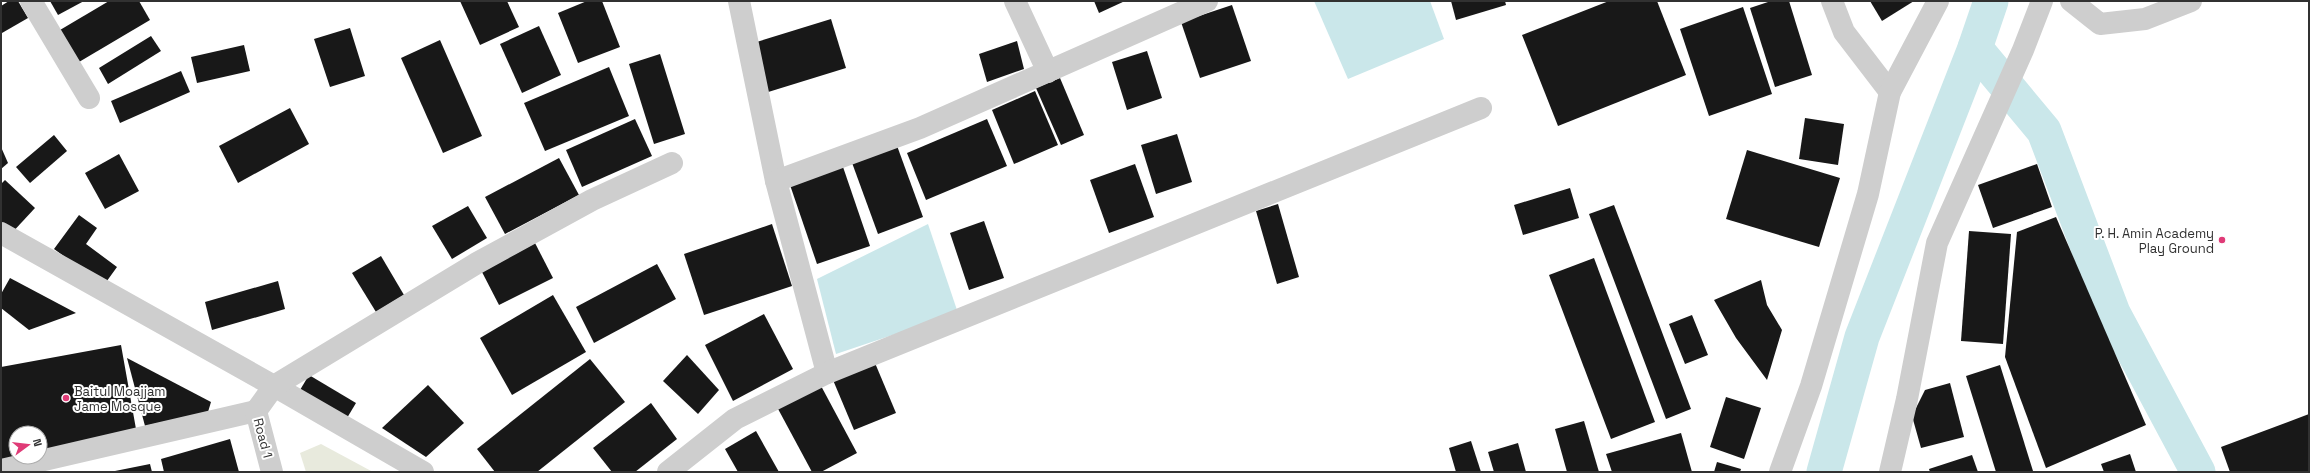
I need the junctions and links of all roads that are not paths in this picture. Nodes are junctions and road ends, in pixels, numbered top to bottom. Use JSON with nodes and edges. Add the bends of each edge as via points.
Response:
{"nodes":[{"id":1,"x":31,"y":1,"type":"edge"},
{"id":2,"x":739,"y":1,"type":"edge"},
{"id":3,"x":1015,"y":1,"type":"edge"},
{"id":4,"x":1207,"y":1,"type":"edge"},
{"id":5,"x":1832,"y":1,"type":"edge"},
{"id":6,"x":1938,"y":1,"type":"edge"},
{"id":7,"x":2042,"y":1,"type":"edge"},
{"id":8,"x":2071,"y":1,"type":"edge"},
{"id":9,"x":2190,"y":1,"type":"edge"},
{"id":10,"x":1182,"y":6,"type":"edge"},
{"id":11,"x":1048,"y":72,"type":"junction"},
{"id":12,"x":1890,"y":92,"type":"junction"},
{"id":13,"x":89,"y":98,"type":"dead end"},
{"id":14,"x":1481,"y":108,"type":"dead end"},
{"id":15,"x":672,"y":163,"type":"dead end"},
{"id":16,"x":776,"y":181,"type":"junction"},
{"id":17,"x":1,"y":233,"type":"edge"},
{"id":18,"x":827,"y":373,"type":"junction"},
{"id":19,"x":274,"y":386,"type":"junction"},
{"id":20,"x":256,"y":411,"type":"junction"},
{"id":21,"x":58,"y":464,"type":"edge"},
{"id":22,"x":1,"y":470,"type":"edge"},
{"id":23,"x":272,"y":472,"type":"edge"},
{"id":24,"x":423,"y":472,"type":"edge"},
{"id":25,"x":668,"y":472,"type":"edge"},
{"id":26,"x":1780,"y":472,"type":"edge"},
{"id":27,"x":1890,"y":472,"type":"edge"}],
"edges":[{"from":1,"to":13,"type":"street"},
{"from":2,"to":16,"type":"street"},
{"from":3,"to":11,"type":"street"},
{"from":4,"to":10,"type":"street"},
{"from":5,"to":12,"type":"street","via":[[1844,32]]},
{"from":6,"to":12,"type":"street"},
{"from":7,"to":27,"type":"street","via":[[1937,243]]},
{"from":8,"to":9,"type":"street","via":[[2100,24],[2145,19]]},
{"from":10,"to":11,"type":"street"},
{"from":11,"to":16,"type":"street","via":[[920,128]]},
{"from":12,"to":26,"type":"street","via":[[1868,194],[1811,386]]},
{"from":14,"to":18,"type":"street"},
{"from":15,"to":19,"type":"street","via":[[592,200],[477,263]]},
{"from":16,"to":18,"type":"street"},
{"from":17,"to":19,"type":"street"},
{"from":18,"to":25,"type":"street","via":[[735,419]]},
{"from":19,"to":20,"type":"street","name":"Road 1"},
{"from":19,"to":24,"type":"street"},
{"from":20,"to":21,"type":"street"},
{"from":20,"to":23,"type":"street","name":"Road 1"},
{"from":21,"to":22,"type":"street"}]}
